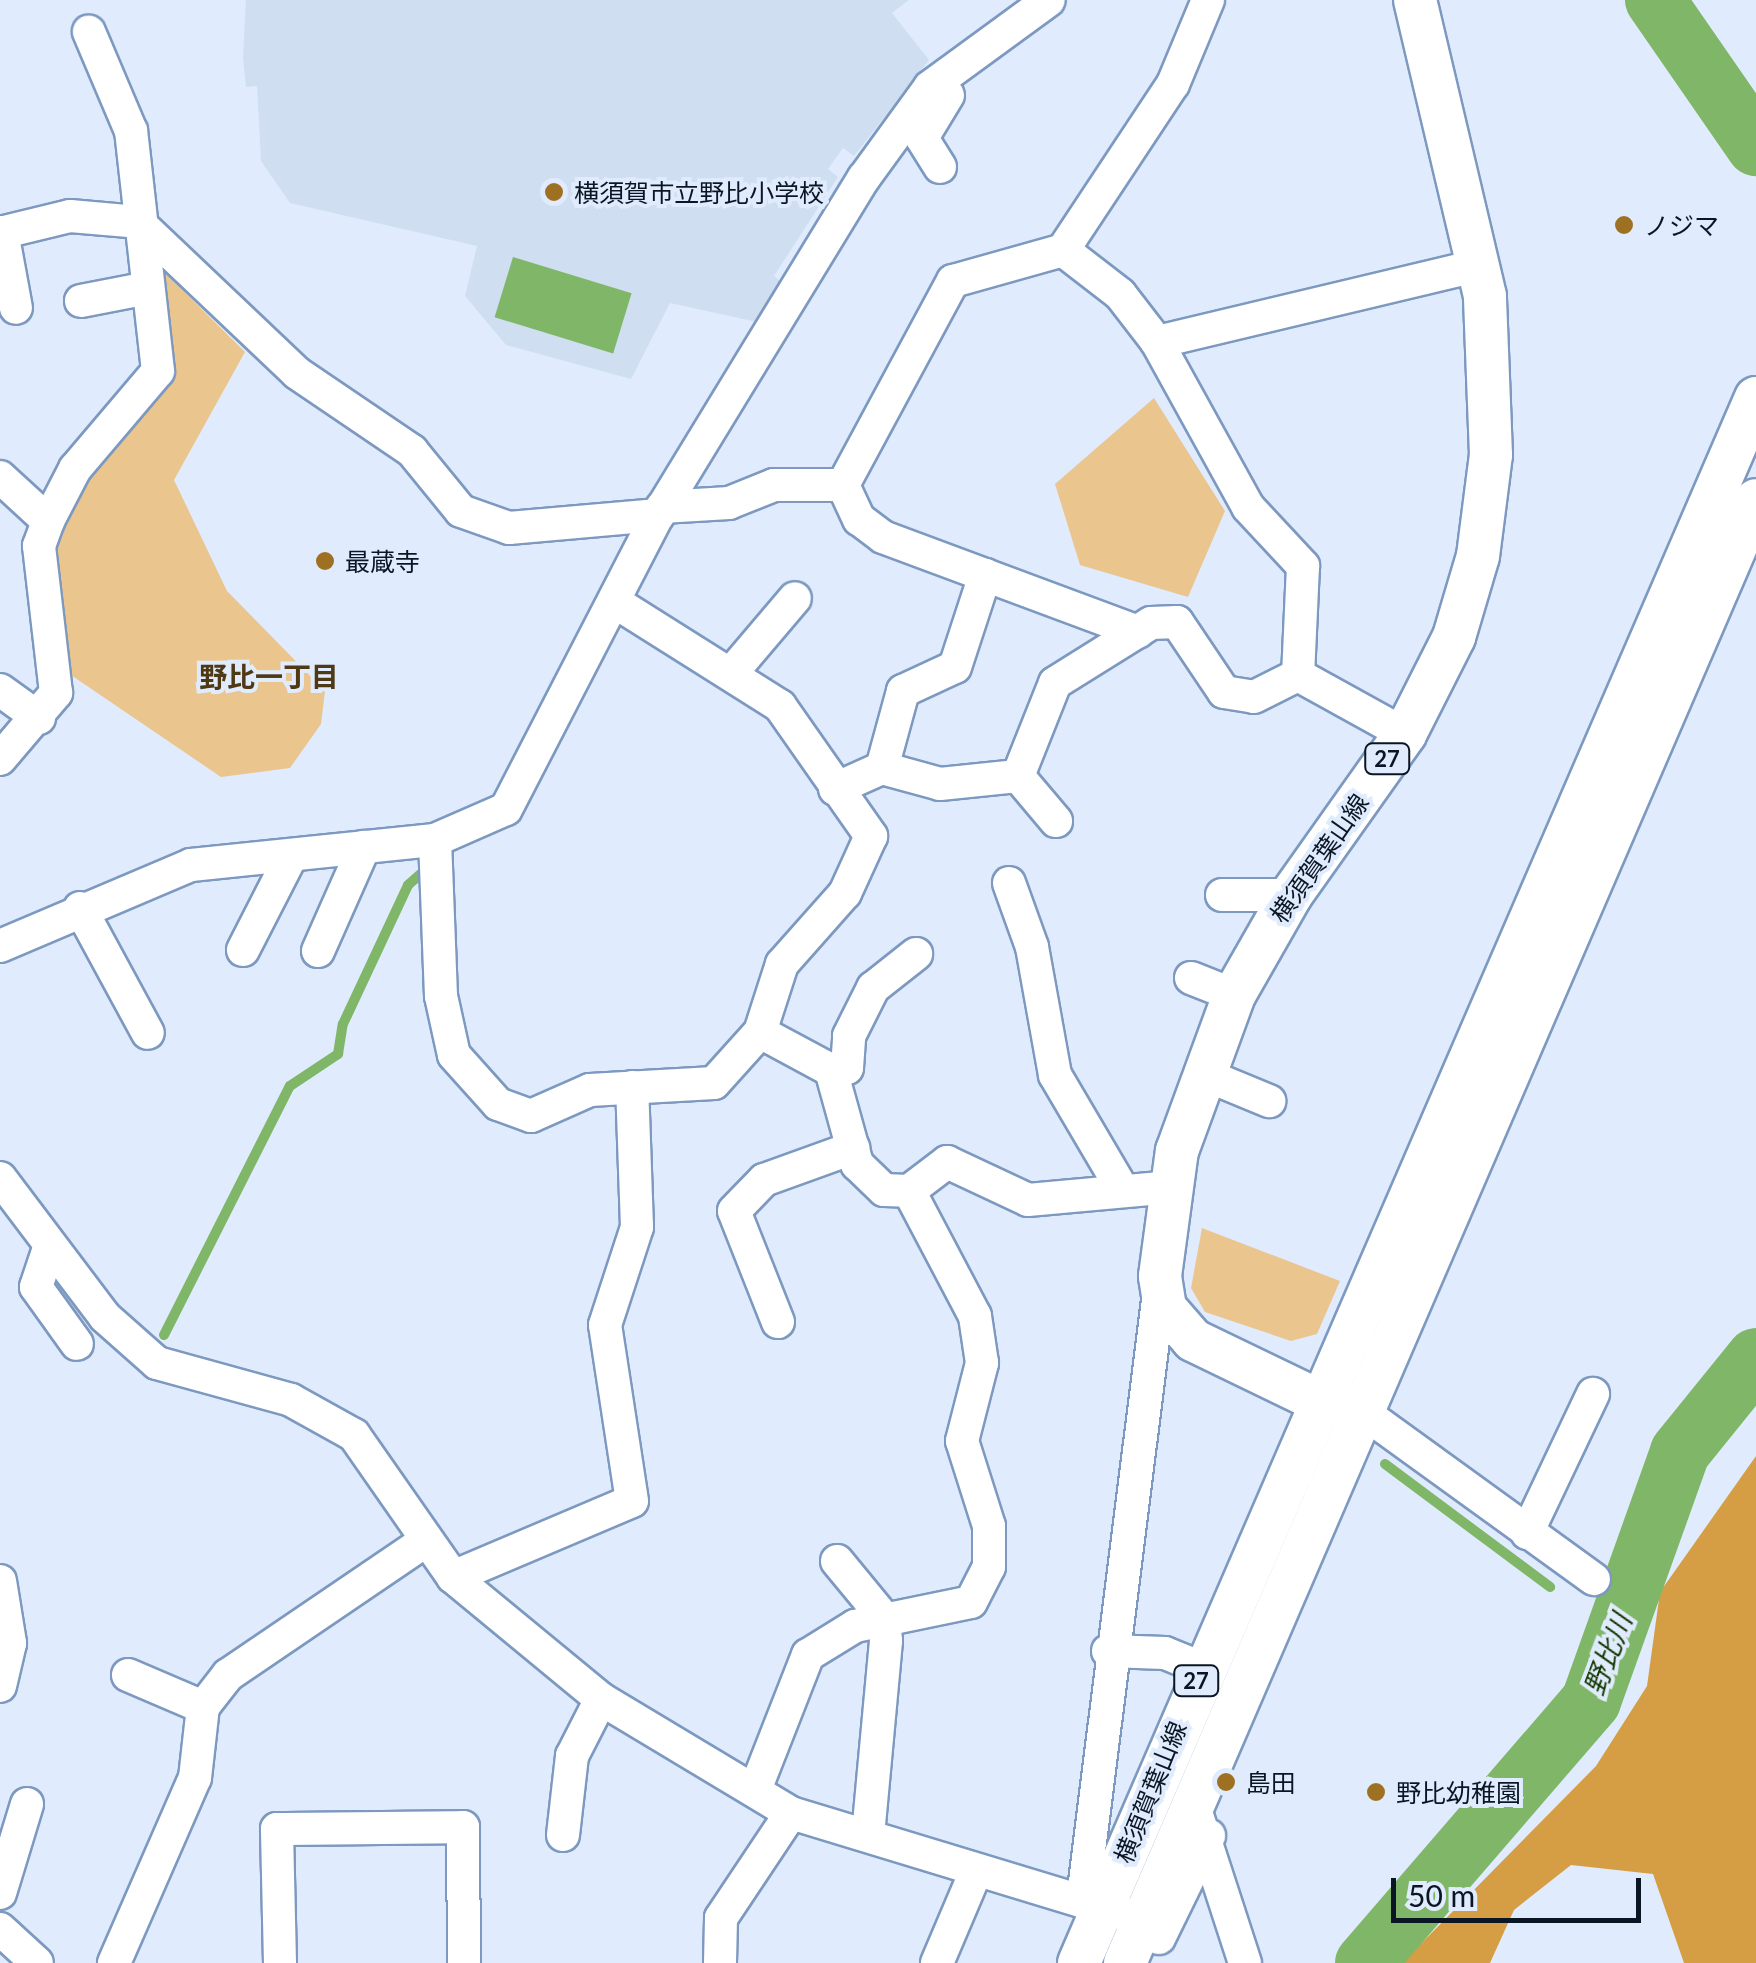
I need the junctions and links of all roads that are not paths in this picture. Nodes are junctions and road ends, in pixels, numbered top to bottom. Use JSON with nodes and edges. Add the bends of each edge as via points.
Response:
{"nodes":[{"id":1,"x":1049,"y":0,"type":"edge"},
{"id":2,"x":1208,"y":0,"type":"edge"},
{"id":3,"x":1414,"y":0,"type":"edge"},
{"id":4,"x":89,"y":32,"type":"dead end"},
{"id":5,"x":946,"y":76,"type":"junction"},
{"id":6,"x":940,"y":167,"type":"dead end"},
{"id":7,"x":138,"y":222,"type":"junction"},
{"id":8,"x":1,"y":233,"type":"edge"},
{"id":9,"x":1063,"y":250,"type":"junction"},
{"id":10,"x":1477,"y":266,"type":"junction"},
{"id":11,"x":143,"y":289,"type":"junction"},
{"id":12,"x":81,"y":302,"type":"dead end"},
{"id":13,"x":16,"y":308,"type":"dead end"},
{"id":14,"x":1157,"y":342,"type":"junction"},
{"id":15,"x":1756,"y":398,"type":"edge"},
{"id":16,"x":0,"y":477,"type":"edge"},
{"id":17,"x":843,"y":485,"type":"junction"},
{"id":18,"x":1756,"y":500,"type":"edge"},
{"id":19,"x":660,"y":511,"type":"junction"},
{"id":20,"x":48,"y":522,"type":"junction"},
{"id":21,"x":984,"y":575,"type":"junction"},
{"id":22,"x":795,"y":598,"type":"dead end"},
{"id":23,"x":614,"y":602,"type":"junction"},
{"id":24,"x":1138,"y":632,"type":"junction"},
{"id":25,"x":734,"y":670,"type":"junction"},
{"id":26,"x":1298,"y":674,"type":"junction"},
{"id":27,"x":0,"y":690,"type":"edge"},
{"id":28,"x":39,"y":718,"type":"junction"},
{"id":29,"x":1405,"y":734,"type":"junction"},
{"id":30,"x":0,"y":759,"type":"edge"},
{"id":31,"x":882,"y":768,"type":"junction"},
{"id":32,"x":1018,"y":776,"type":"junction"},
{"id":33,"x":835,"y":789,"type":"junction"},
{"id":34,"x":1056,"y":821,"type":"dead end"},
{"id":35,"x":434,"y":840,"type":"junction"},
{"id":36,"x":364,"y":847,"type":"junction"},
{"id":37,"x":291,"y":856,"type":"junction"},
{"id":38,"x":1009,"y":882,"type":"dead end"},
{"id":39,"x":1222,"y":895,"type":"dead end"},
{"id":40,"x":1290,"y":895,"type":"junction"},
{"id":41,"x":80,"y":908,"type":"junction"},
{"id":42,"x":0,"y":946,"type":"edge"},
{"id":43,"x":243,"y":950,"type":"dead end"},
{"id":44,"x":318,"y":951,"type":"dead end"},
{"id":45,"x":916,"y":954,"type":"dead end"},
{"id":46,"x":1191,"y":978,"type":"dead end"},
{"id":47,"x":1234,"y":995,"type":"junction"},
{"id":48,"x":760,"y":1032,"type":"junction"},
{"id":49,"x":148,"y":1033,"type":"dead end"},
{"id":50,"x":830,"y":1070,"type":"junction"},
{"id":51,"x":1201,"y":1073,"type":"junction"},
{"id":52,"x":632,"y":1087,"type":"junction"},
{"id":53,"x":1269,"y":1101,"type":"dead end"},
{"id":54,"x":853,"y":1148,"type":"junction"},
{"id":55,"x":0,"y":1178,"type":"edge"},
{"id":56,"x":1171,"y":1186,"type":"junction"},
{"id":57,"x":1121,"y":1188,"type":"junction"},
{"id":58,"x":909,"y":1191,"type":"junction"},
{"id":59,"x":49,"y":1248,"type":"junction"},
{"id":60,"x":1160,"y":1276,"type":"junction"},
{"id":61,"x":778,"y":1322,"type":"dead end"},
{"id":62,"x":77,"y":1344,"type":"dead end"},
{"id":63,"x":1593,"y":1394,"type":"dead end"},
{"id":64,"x":1319,"y":1402,"type":"junction"},
{"id":65,"x":1363,"y":1412,"type":"junction"},
{"id":66,"x":1527,"y":1533,"type":"junction"},
{"id":67,"x":422,"y":1544,"type":"junction"},
{"id":68,"x":838,"y":1562,"type":"dead end"},
{"id":69,"x":453,"y":1577,"type":"junction"},
{"id":70,"x":1594,"y":1579,"type":"dead end"},
{"id":71,"x":0,"y":1581,"type":"edge"},
{"id":72,"x":884,"y":1618,"type":"junction"},
{"id":73,"x":1108,"y":1651,"type":"junction"},
{"id":74,"x":1202,"y":1668,"type":"junction"},
{"id":75,"x":128,"y":1675,"type":"dead end"},
{"id":76,"x":0,"y":1686,"type":"edge"},
{"id":77,"x":601,"y":1699,"type":"junction"},
{"id":78,"x":203,"y":1707,"type":"junction"},
{"id":79,"x":755,"y":1790,"type":"junction"},
{"id":80,"x":28,"y":1804,"type":"dead end"},
{"id":81,"x":791,"y":1814,"type":"junction"},
{"id":82,"x":1201,"y":1821,"type":"junction"},
{"id":83,"x":563,"y":1835,"type":"dead end"},
{"id":84,"x":868,"y":1836,"type":"junction"},
{"id":85,"x":976,"y":1871,"type":"junction"},
{"id":86,"x":0,"y":1893,"type":"edge"},
{"id":87,"x":1093,"y":1901,"type":"junction"},
{"id":88,"x":0,"y":1928,"type":"edge"},
{"id":89,"x":1143,"y":1942,"type":"edge"},
{"id":90,"x":37,"y":1963,"type":"edge"},
{"id":91,"x":114,"y":1963,"type":"edge"},
{"id":92,"x":280,"y":1963,"type":"edge"},
{"id":93,"x":464,"y":1963,"type":"edge"},
{"id":94,"x":720,"y":1963,"type":"edge"},
{"id":95,"x":937,"y":1963,"type":"edge"},
{"id":96,"x":1079,"y":1963,"type":"edge"},
{"id":97,"x":1245,"y":1963,"type":"edge"}],
"edges":[{"from":1,"to":5,"type":"street"},
{"from":2,"to":9,"type":"street","via":[[1183,90]]},
{"from":3,"to":10,"type":"main road","name":"横須賀葉山線","number":"27"},
{"from":4,"to":7,"type":"street","via":[[132,131]]},
{"from":5,"to":6,"type":"street","via":[[948,94],[922,138]]},
{"from":5,"to":19,"type":"street","via":[[864,178]]},
{"from":7,"to":8,"type":"street","via":[[70,216]]},
{"from":7,"to":11,"type":"street"},
{"from":7,"to":19,"type":"street","via":[[297,373],[412,451],[460,511],[510,528]]},
{"from":8,"to":13,"type":"street"},
{"from":9,"to":14,"type":"street","via":[[1120,294]]},
{"from":9,"to":17,"type":"street","via":[[953,281]]},
{"from":10,"to":14,"type":"street"},
{"from":10,"to":29,"type":"main road","name":"横須賀葉山線","number":"27","via":[[1492,391],[1486,512],[1454,638]]},
{"from":11,"to":12,"type":"street"},
{"from":11,"to":20,"type":"street","via":[[158,372],[74,468]]},
{"from":14,"to":26,"type":"street","via":[[1248,506],[1303,566]]},
{"from":15,"to":64,"type":"main road","name":"横須賀葉山線","number":"27"},
{"from":16,"to":20,"type":"street"},
{"from":17,"to":19,"type":"street","via":[[774,485],[729,503]]},
{"from":17,"to":21,"type":"street","via":[[859,519],[883,537]]},
{"from":18,"to":65,"type":"main road","name":"横須賀葉山線","number":"27"},
{"from":19,"to":23,"type":"street"},
{"from":20,"to":28,"type":"street","via":[[38,546],[56,693]]},
{"from":21,"to":24,"type":"street"},
{"from":21,"to":31,"type":"street","via":[[968,670],[903,691]]},
{"from":22,"to":25,"type":"street"},
{"from":23,"to":25,"type":"street"},
{"from":23,"to":35,"type":"street","via":[[506,809]]},
{"from":24,"to":26,"type":"street","via":[[1177,622],[1224,692],[1254,697]]},
{"from":24,"to":32,"type":"street","via":[[1055,683]]},
{"from":25,"to":33,"type":"street","via":[[780,706]]},
{"from":26,"to":29,"type":"street"},
{"from":27,"to":28,"type":"street"},
{"from":28,"to":30,"type":"street"},
{"from":29,"to":40,"type":"main road","name":"横須賀葉山線","number":"27"},
{"from":31,"to":32,"type":"street","via":[[940,784]]},
{"from":31,"to":33,"type":"street"},
{"from":32,"to":34,"type":"street"},
{"from":33,"to":48,"type":"street","via":[[871,836],[844,892],[782,964]]},
{"from":35,"to":36,"type":"street"},
{"from":35,"to":52,"type":"street","via":[[441,996],[454,1056],[498,1104],[531,1116],[590,1090]]},
{"from":36,"to":37,"type":"street"},
{"from":36,"to":44,"type":"street"},
{"from":37,"to":41,"type":"street","via":[[191,864]]},
{"from":37,"to":43,"type":"street"},
{"from":38,"to":57,"type":"street","via":[[1032,947],[1055,1075]]},
{"from":39,"to":40,"type":"street"},
{"from":40,"to":47,"type":"main road","name":"横須賀葉山線","number":"27"},
{"from":41,"to":42,"type":"street"},
{"from":41,"to":49,"type":"street"},
{"from":45,"to":50,"type":"street","via":[[873,988],[849,1036],[847,1068]]},
{"from":46,"to":47,"type":"street"},
{"from":47,"to":51,"type":"main road","name":"横須賀葉山線","number":"27"},
{"from":48,"to":50,"type":"street"},
{"from":48,"to":52,"type":"street","via":[[714,1083]]},
{"from":50,"to":54,"type":"street"},
{"from":51,"to":53,"type":"street"},
{"from":51,"to":56,"type":"main road","name":"横須賀葉山線","number":"27"},
{"from":52,"to":69,"type":"street","via":[[637,1227],[605,1325],[632,1502]]},
{"from":54,"to":58,"type":"street","via":[[884,1190]]},
{"from":54,"to":61,"type":"street","via":[[764,1180],[734,1211]]},
{"from":55,"to":59,"type":"street"},
{"from":56,"to":57,"type":"street"},
{"from":56,"to":60,"type":"main road","name":"横須賀葉山線","number":"27"},
{"from":57,"to":58,"type":"street","via":[[1028,1200],[947,1162]]},
{"from":58,"to":72,"type":"street","via":[[975,1316],[982,1363],[962,1441],[989,1526],[988,1567],[971,1602]]},
{"from":59,"to":62,"type":"street","via":[[36,1287]]},
{"from":59,"to":67,"type":"street","via":[[157,1364],[291,1400],[354,1436]]},
{"from":60,"to":64,"type":"main road","name":"横須賀葉山線","number":"27","via":[[1165,1308],[1192,1340]]},
{"from":60,"to":73,"type":"street","via":[[1159,1334]]},
{"from":63,"to":66,"type":"street"},
{"from":64,"to":65,"type":"main road","name":"横須賀葉山線","number":"27"},
{"from":64,"to":74,"type":"main road","name":"横須賀葉山線","number":"27"},
{"from":65,"to":66,"type":"street"},
{"from":65,"to":82,"type":"main road","name":"横須賀葉山線","number":"27"},
{"from":66,"to":70,"type":"street"},
{"from":67,"to":69,"type":"street"},
{"from":67,"to":78,"type":"street","via":[[228,1674]]},
{"from":68,"to":72,"type":"street"},
{"from":69,"to":77,"type":"street"},
{"from":71,"to":76,"type":"street","via":[[10,1643]]},
{"from":72,"to":79,"type":"street","via":[[808,1655]]},
{"from":72,"to":84,"type":"street"},
{"from":73,"to":74,"type":"street","via":[[1165,1653]]},
{"from":73,"to":87,"type":"street"},
{"from":74,"to":87,"type":"main road","name":"横須賀葉山線","number":"27"},
{"from":75,"to":78,"type":"street"},
{"from":77,"to":79,"type":"street"},
{"from":77,"to":83,"type":"street","via":[[572,1756]]},
{"from":78,"to":91,"type":"street","via":[[195,1778]]},
{"from":79,"to":81,"type":"street"},
{"from":80,"to":86,"type":"street"},
{"from":81,"to":84,"type":"street"},
{"from":81,"to":94,"type":"street","via":[[721,1918]]},
{"from":82,"to":89,"type":"main road","name":"横須賀葉山線","number":"27"},
{"from":82,"to":97,"type":"street"},
{"from":84,"to":85,"type":"street"},
{"from":85,"to":87,"type":"street"},
{"from":85,"to":95,"type":"street"},
{"from":87,"to":89,"type":"street"},
{"from":87,"to":96,"type":"main road","name":"横須賀葉山線","number":"27"},
{"from":88,"to":90,"type":"street"},
{"from":92,"to":93,"type":"street","via":[[277,1829],[463,1828]]}]}
